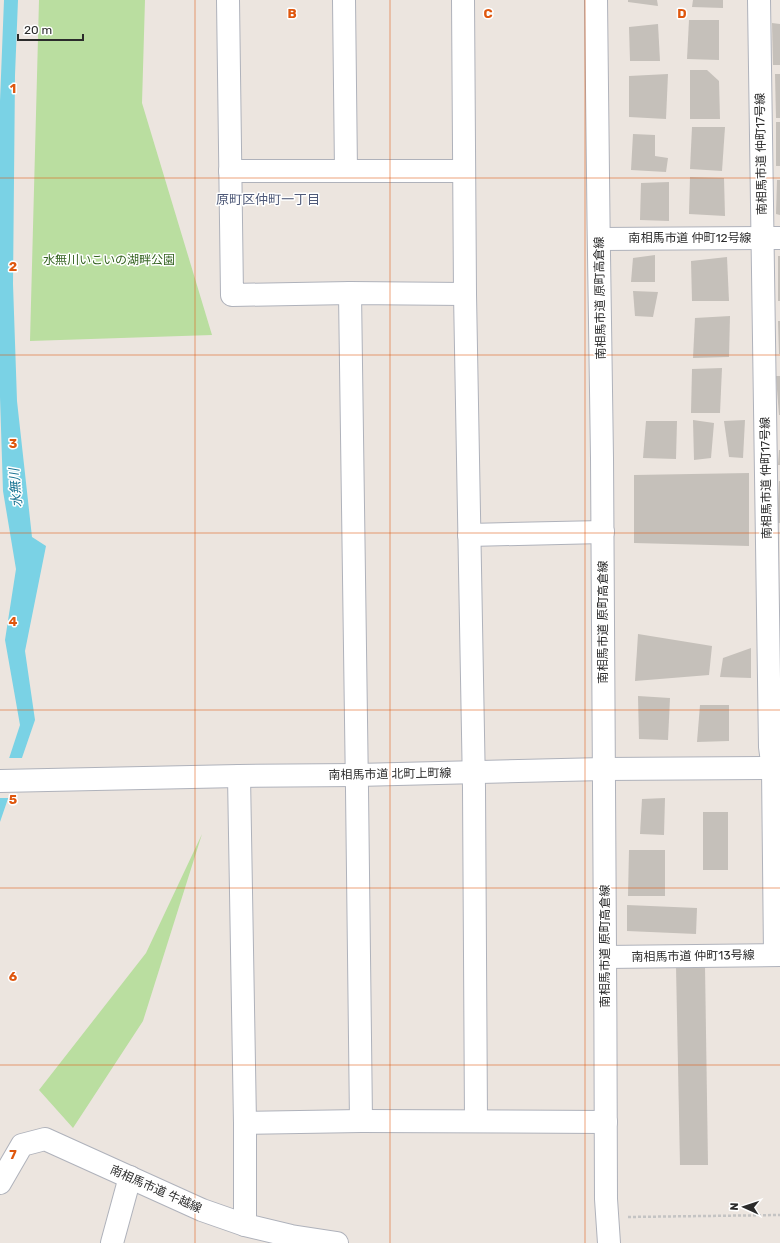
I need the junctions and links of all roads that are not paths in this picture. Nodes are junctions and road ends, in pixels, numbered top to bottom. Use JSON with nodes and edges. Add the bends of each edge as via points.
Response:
{"nodes":[{"id":1,"x":228,"y":0,"type":"edge"},
{"id":2,"x":344,"y":0,"type":"edge"},
{"id":3,"x":463,"y":0,"type":"edge"},
{"id":4,"x":596,"y":0,"type":"edge"},
{"id":5,"x":759,"y":0,"type":"edge"},
{"id":6,"x":230,"y":171,"type":"junction"},
{"id":7,"x":346,"y":171,"type":"junction"},
{"id":8,"x":464,"y":171,"type":"junction"},
{"id":9,"x":771,"y":238,"type":"edge"},
{"id":10,"x":600,"y":239,"type":"junction"},
{"id":11,"x":350,"y":293,"type":"junction"},
{"id":12,"x":465,"y":294,"type":"junction"},
{"id":13,"x":603,"y":532,"type":"junction"},
{"id":14,"x":469,"y":535,"type":"junction"},
{"id":15,"x":604,"y":769,"type":"junction"},
{"id":16,"x":776,"y":769,"type":"edge"},
{"id":17,"x":474,"y":772,"type":"junction"},
{"id":18,"x":357,"y":775,"type":"junction"},
{"id":19,"x":231,"y":776,"type":"junction"},
{"id":20,"x":0,"y":780,"type":"edge"},
{"id":21,"x":777,"y":955,"type":"edge"},
{"id":22,"x":605,"y":957,"type":"junction"},
{"id":23,"x":361,"y":1121,"type":"junction"},
{"id":24,"x":476,"y":1121,"type":"junction"},
{"id":25,"x":606,"y":1122,"type":"junction"},
{"id":26,"x":245,"y":1123,"type":"junction"},
{"id":27,"x":130,"y":1177,"type":"junction"},
{"id":28,"x":0,"y":1183,"type":"edge"},
{"id":29,"x":245,"y":1225,"type":"junction"},
{"id":30,"x":112,"y":1243,"type":"edge"},
{"id":31,"x":337,"y":1243,"type":"edge"},
{"id":32,"x":609,"y":1243,"type":"edge"}],
"edges":[{"from":1,"to":6,"type":"street"},
{"from":2,"to":7,"type":"street"},
{"from":3,"to":8,"type":"street"},
{"from":4,"to":10,"type":"street","name":"南相馬市道 原町高倉線"},
{"from":5,"to":9,"type":"street","name":"南相馬市道 仲町17号線"},
{"from":6,"to":7,"type":"street"},
{"from":6,"to":11,"type":"street","via":[[232,295]]},
{"from":7,"to":8,"type":"street"},
{"from":8,"to":12,"type":"street"},
{"from":9,"to":10,"type":"street","name":"南相馬市道 仲町12号線"},
{"from":9,"to":16,"type":"street","name":"南相馬市道 仲町17号線","via":[[770,747]]},
{"from":10,"to":13,"type":"street","name":"南相馬市道 原町高倉線"},
{"from":11,"to":12,"type":"street"},
{"from":11,"to":18,"type":"street"},
{"from":12,"to":14,"type":"street"},
{"from":13,"to":14,"type":"street"},
{"from":13,"to":15,"type":"street","name":"南相馬市道 原町高倉線"},
{"from":14,"to":17,"type":"street"},
{"from":15,"to":16,"type":"street","name":"南相馬市道 北町上町線"},
{"from":15,"to":17,"type":"street","name":"南相馬市道 北町上町線"},
{"from":15,"to":22,"type":"street","name":"南相馬市道 原町高倉線"},
{"from":16,"to":21,"type":"street","name":"南相馬市道 仲町17号線"},
{"from":17,"to":18,"type":"street","name":"南相馬市道 北町上町線"},
{"from":17,"to":24,"type":"street"},
{"from":18,"to":19,"type":"street","name":"南相馬市道 北町上町線"},
{"from":18,"to":23,"type":"street"},
{"from":19,"to":20,"type":"street","name":"南相馬市道 北町上町線"},
{"from":19,"to":26,"type":"street"},
{"from":21,"to":22,"type":"street","name":"南相馬市道 仲町13号線"},
{"from":22,"to":25,"type":"street","name":"南相馬市道 原町高倉線"},
{"from":23,"to":24,"type":"street"},
{"from":23,"to":26,"type":"street"},
{"from":24,"to":25,"type":"street"},
{"from":25,"to":32,"type":"street","name":"南相馬市道 原町高倉線"},
{"from":26,"to":29,"type":"street"},
{"from":27,"to":28,"type":"street","name":"南相馬市道 牛越線","via":[[45,1139],[22,1145]]},
{"from":27,"to":29,"type":"street","name":"南相馬市道 牛越線","via":[[202,1210]]},
{"from":27,"to":30,"type":"street"},
{"from":29,"to":31,"type":"street","name":"南相馬市道 牛越線"}]}
